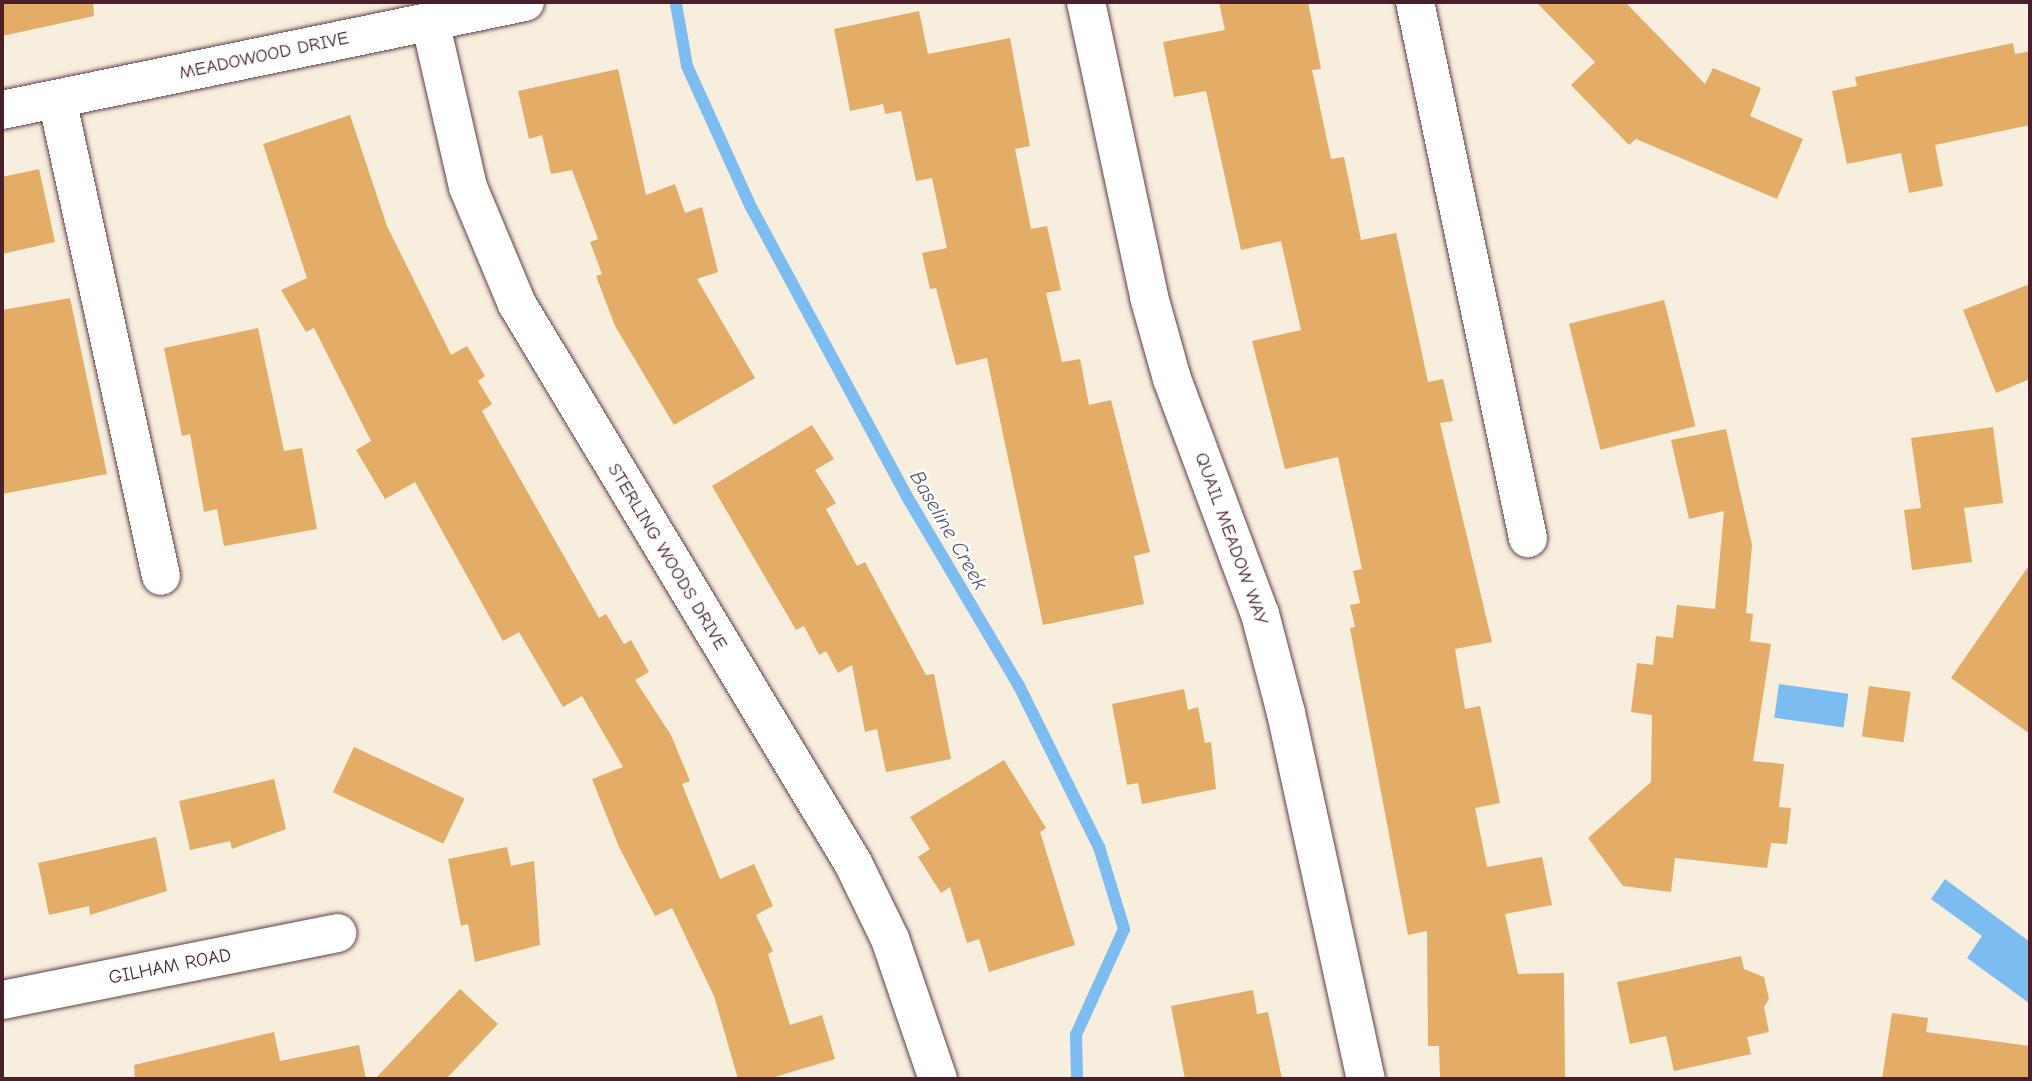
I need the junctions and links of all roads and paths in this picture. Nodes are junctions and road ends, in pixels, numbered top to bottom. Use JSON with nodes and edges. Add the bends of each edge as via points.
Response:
{"nodes":[{"id":1,"x":525,"y":2,"type":"edge"},
{"id":2,"x":1086,"y":2,"type":"edge"},
{"id":3,"x":1415,"y":2,"type":"edge"},
{"id":4,"x":430,"y":21,"type":"junction"},
{"id":5,"x":57,"y":99,"type":"junction"},
{"id":6,"x":2,"y":110,"type":"edge"},
{"id":7,"x":1528,"y":538,"type":"dead end"},
{"id":8,"x":161,"y":576,"type":"dead end"},
{"id":9,"x":337,"y":933,"type":"dead end"},
{"id":10,"x":2,"y":1000,"type":"edge"},
{"id":11,"x":938,"y":1079,"type":"edge"},
{"id":12,"x":1366,"y":1079,"type":"edge"}],
"edges":[{"from":1,"to":4,"type":"street","name":"MEADOWOOD DRIVE"},
{"from":2,"to":12,"type":"street","name":"QUAIL MEADOW WAY","via":[[1149,297],[1172,379],[1260,614],[1286,713]]},
{"from":3,"to":7,"type":"street"},
{"from":4,"to":5,"type":"street","name":"MEADOWOOD DRIVE"},
{"from":4,"to":11,"type":"street","name":"STERLING WOODS DRIVE","via":[[468,187],[517,304],[853,863],[890,939]]},
{"from":5,"to":6,"type":"street","name":"MEADOWOOD DRIVE"},
{"from":5,"to":8,"type":"street"},
{"from":9,"to":10,"type":"street","name":"GILHAM ROAD"}]}
